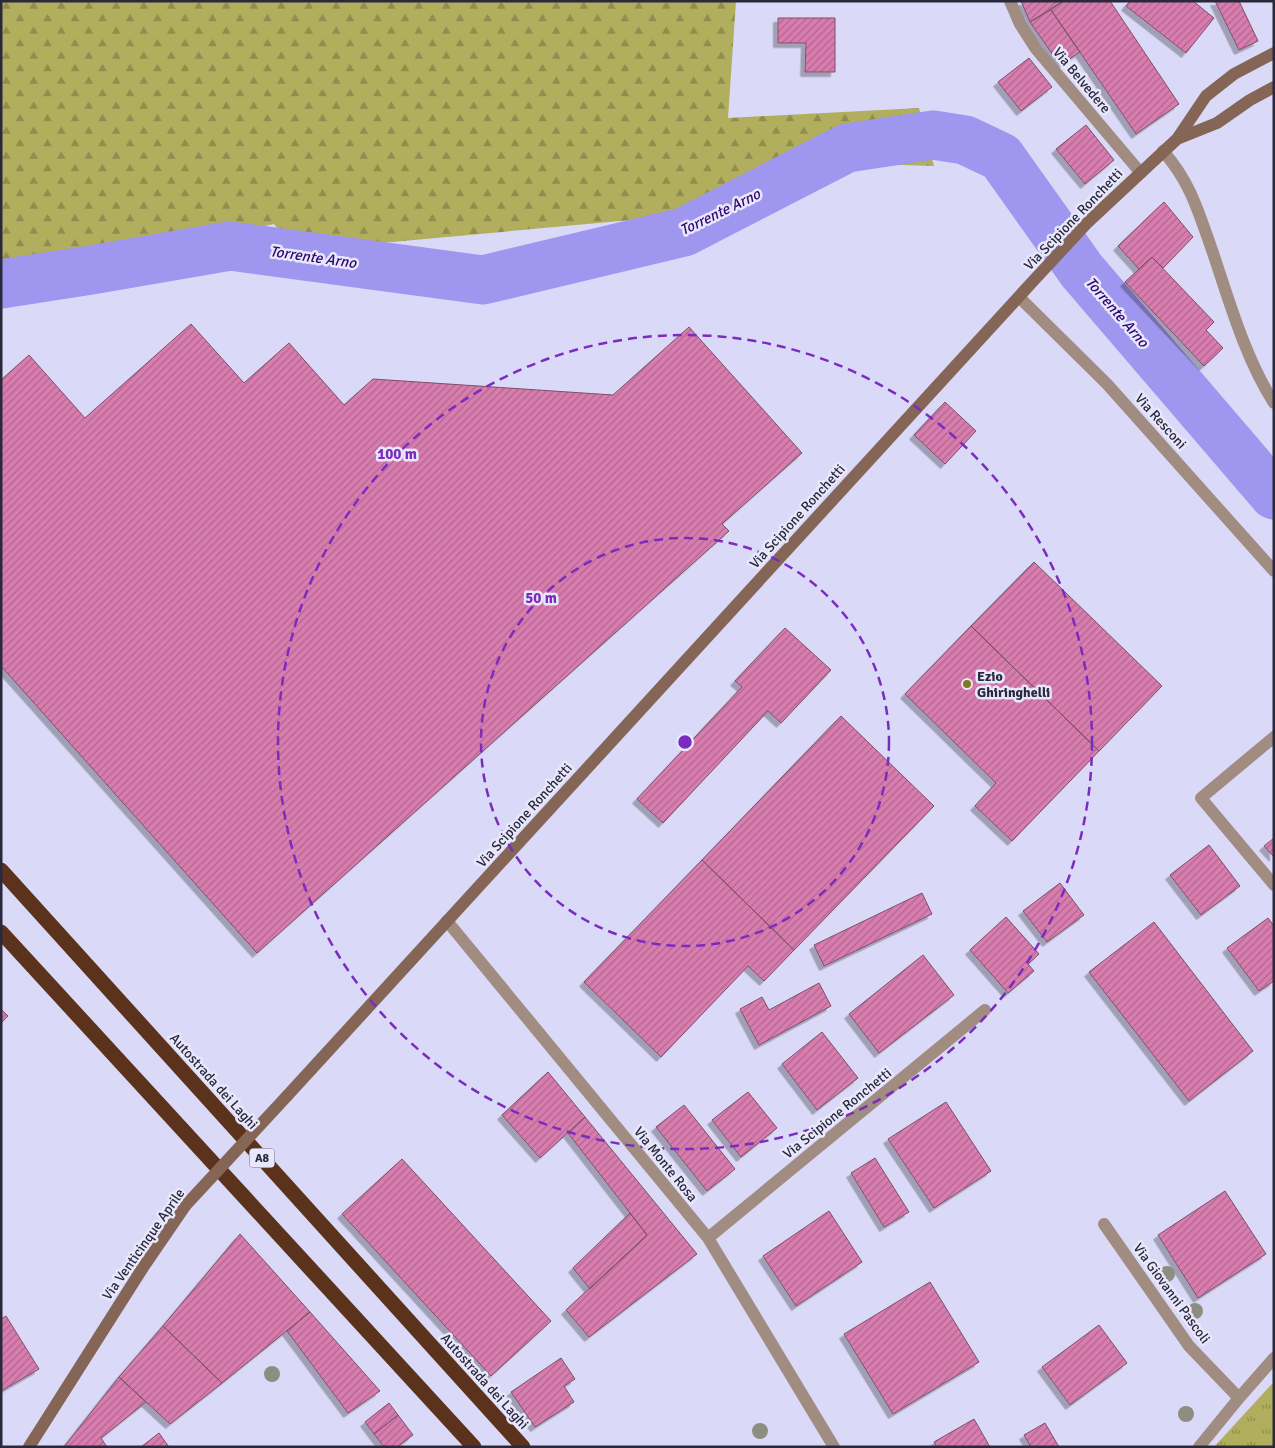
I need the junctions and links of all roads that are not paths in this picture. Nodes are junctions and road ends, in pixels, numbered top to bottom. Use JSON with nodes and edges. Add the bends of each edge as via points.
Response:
{"nodes":[{"id":1,"x":1010,"y":1,"type":"edge"},
{"id":2,"x":1274,"y":53,"type":"edge"},
{"id":3,"x":1274,"y":87,"type":"edge"},
{"id":4,"x":1177,"y":139,"type":"junction"},
{"id":5,"x":1163,"y":151,"type":"junction"},
{"id":6,"x":1140,"y":172,"type":"junction"},
{"id":7,"x":1019,"y":297,"type":"junction"},
{"id":8,"x":1274,"y":403,"type":"edge"},
{"id":9,"x":1274,"y":571,"type":"edge"},
{"id":10,"x":1274,"y":737,"type":"edge"},
{"id":11,"x":1,"y":870,"type":"edge"},
{"id":12,"x":1274,"y":885,"type":"edge"},
{"id":13,"x":447,"y":921,"type":"junction"},
{"id":14,"x":1,"y":932,"type":"edge"},
{"id":15,"x":985,"y":1010,"type":"dead end"},
{"id":16,"x":1104,"y":1224,"type":"dead end"},
{"id":17,"x":708,"y":1238,"type":"junction"},
{"id":18,"x":1274,"y":1358,"type":"edge"},
{"id":19,"x":1239,"y":1398,"type":"junction"},
{"id":20,"x":54,"y":1407,"type":"junction"},
{"id":21,"x":18,"y":1447,"type":"edge"},
{"id":22,"x":29,"y":1447,"type":"edge"},
{"id":23,"x":474,"y":1447,"type":"edge"},
{"id":24,"x":523,"y":1447,"type":"edge"},
{"id":25,"x":834,"y":1447,"type":"edge"},
{"id":26,"x":1199,"y":1447,"type":"edge"}],
"edges":[{"from":1,"to":6,"type":"street","name":"Via Belvedere","via":[[1036,49]]},
{"from":2,"to":4,"type":"street","name":"Via Scipione Ronchetti","via":[[1234,74],[1206,96]]},
{"from":3,"to":4,"type":"street","name":"Via Scipione Ronchetti","via":[[1217,123]]},
{"from":4,"to":5,"type":"street","name":"Via Scipione Ronchetti"},
{"from":5,"to":6,"type":"street","name":"Via Scipione Ronchetti"},
{"from":5,"to":8,"type":"street","via":[[1177,166],[1193,196],[1242,339]]},
{"from":6,"to":7,"type":"street","name":"Via Scipione Ronchetti","via":[[1088,222]]},
{"from":7,"to":9,"type":"street","name":"Via Resconi","via":[[1108,384]]},
{"from":7,"to":13,"type":"street","name":"Via Scipione Ronchetti"},
{"from":10,"to":12,"type":"street","via":[[1201,798]]},
{"from":11,"to":24,"type":"highway","name":"Autostrada dei Laghi","number":"A8"},
{"from":13,"to":17,"type":"street","name":"Via Monte Rosa"},
{"from":13,"to":20,"type":"street","name":"Via Venticinque Aprile","bridge":true,"via":[[186,1206]]},
{"from":14,"to":23,"type":"highway"},
{"from":15,"to":17,"type":"street","name":"Via Scipione Ronchetti"},
{"from":16,"to":19,"type":"street","name":"Via Giovanni Pascoli","via":[[1189,1346]]},
{"from":17,"to":25,"type":"street","name":"Via Monte Rosa"},
{"from":18,"to":19,"type":"street"},
{"from":19,"to":26,"type":"street"},
{"from":20,"to":21,"type":"street"},
{"from":20,"to":22,"type":"street","name":"Via Venticinque Aprile"}]}
